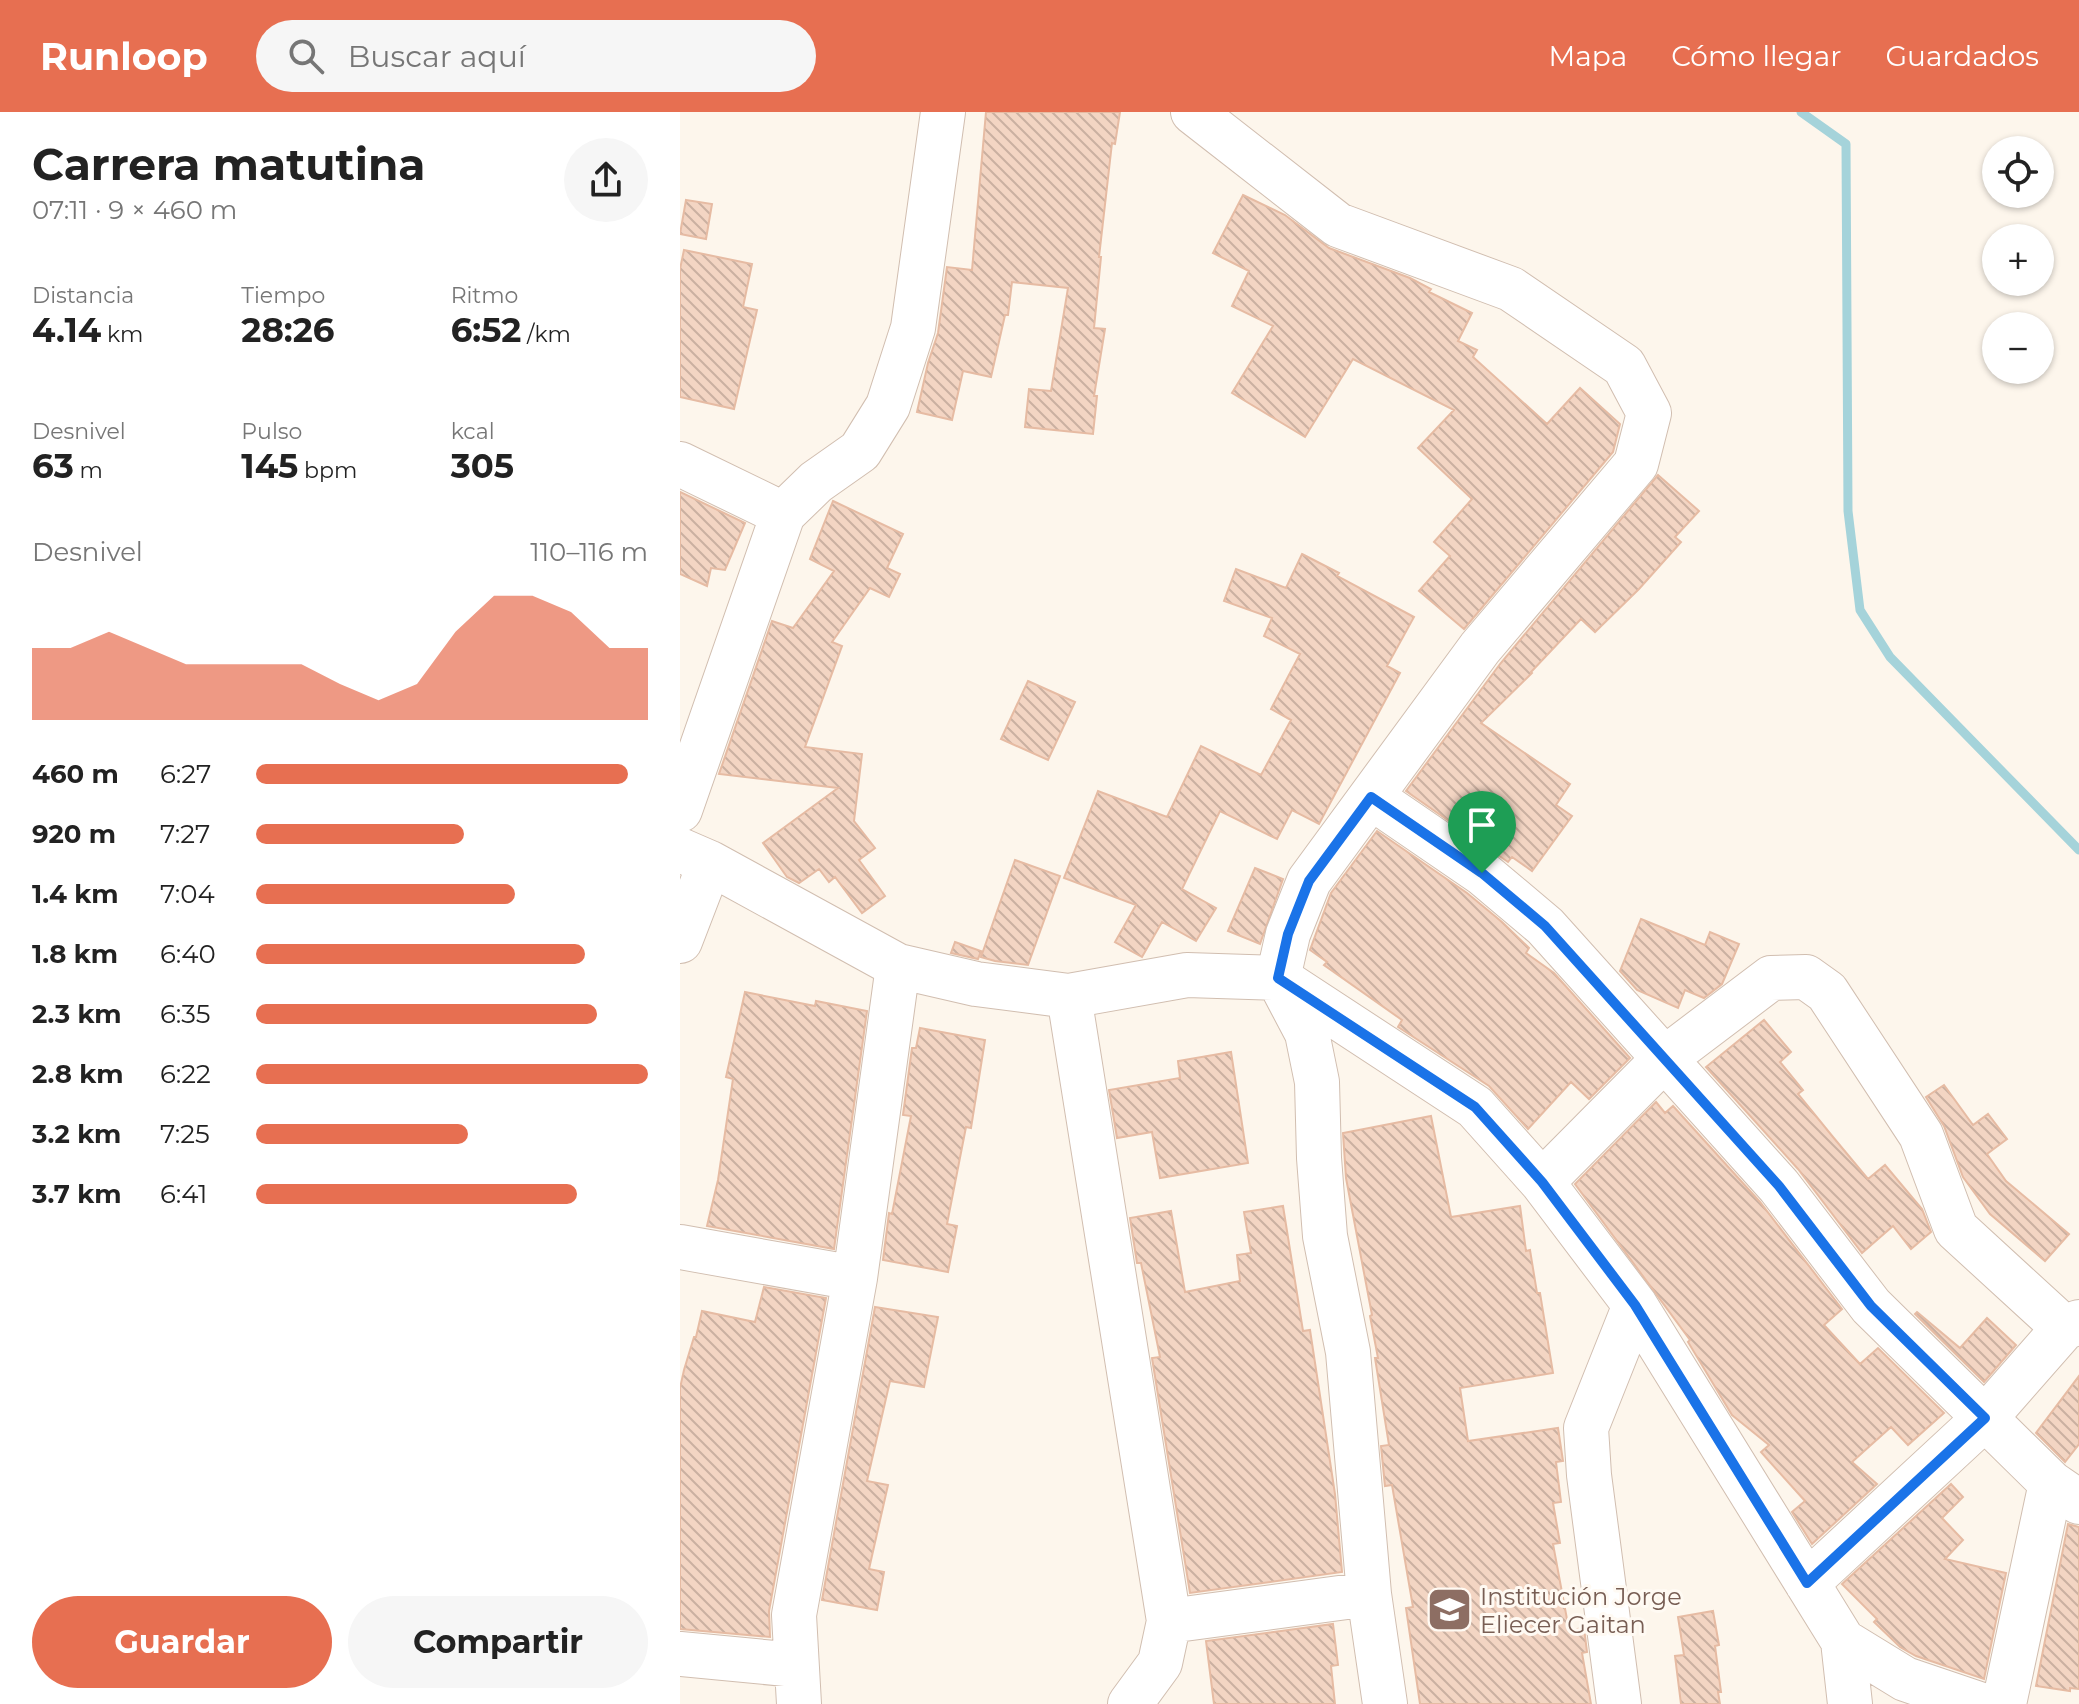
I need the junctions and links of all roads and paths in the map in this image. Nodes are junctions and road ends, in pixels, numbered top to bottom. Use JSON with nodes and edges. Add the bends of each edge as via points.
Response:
{"nodes":[{"id":1,"x":943,"y":112,"type":"edge"},
{"id":2,"x":1193,"y":112,"type":"edge"},
{"id":3,"x":680,"y":464,"type":"edge"},
{"id":4,"x":783,"y":514,"type":"junction"},
{"id":5,"x":1371,"y":797,"type":"junction"},
{"id":6,"x":680,"y":810,"type":"edge"},
{"id":7,"x":695,"y":857,"type":"edge"},
{"id":8,"x":680,"y":941,"type":"edge"},
{"id":9,"x":898,"y":966,"type":"junction"},
{"id":10,"x":1278,"y":978,"type":"junction"},
{"id":11,"x":1069,"y":996,"type":"junction"},
{"id":12,"x":1664,"y":1059,"type":"junction"},
{"id":13,"x":1542,"y":1182,"type":"junction"},
{"id":14,"x":683,"y":1261,"type":"edge"},
{"id":15,"x":855,"y":1278,"type":"junction"},
{"id":16,"x":1635,"y":1305,"type":"junction"},
{"id":17,"x":2071,"y":1325,"type":"edge"},
{"id":18,"x":1985,"y":1418,"type":"junction"},
{"id":19,"x":2065,"y":1492,"type":"edge"},
{"id":20,"x":1807,"y":1583,"type":"junction"},
{"id":21,"x":1369,"y":1594,"type":"junction"},
{"id":22,"x":1169,"y":1621,"type":"junction"},
{"id":23,"x":1843,"y":1641,"type":"junction"},
{"id":24,"x":680,"y":1654,"type":"edge"},
{"id":25,"x":798,"y":1684,"type":"edge"},
{"id":26,"x":1130,"y":1704,"type":"edge"},
{"id":27,"x":1385,"y":1704,"type":"edge"},
{"id":28,"x":1619,"y":1704,"type":"edge"},
{"id":29,"x":1850,"y":1704,"type":"edge"},
{"id":30,"x":1979,"y":1704,"type":"edge"},
{"id":31,"x":2004,"y":1704,"type":"edge"}],
"edges":[{"from":1,"to":4,"type":"street","via":[[913,328],[888,406],[860,451]]},
{"from":2,"to":5,"type":"street","via":[[1338,225],[1511,289],[1624,366],[1649,413],[1636,464],[1480,648]]},
{"from":3,"to":4,"type":"street"},
{"from":4,"to":6,"type":"street"},
{"from":5,"to":10,"type":"street","via":[[1309,881]]},
{"from":5,"to":12,"type":"street","via":[[1482,873],[1545,926]]},
{"from":7,"to":8,"type":"street"},
{"from":7,"to":9,"type":"street"},
{"from":9,"to":11,"type":"street","via":[[976,984]]},
{"from":9,"to":15,"type":"street"},
{"from":10,"to":11,"type":"street","via":[[1187,975]]},
{"from":10,"to":13,"type":"street","via":[[1475,1107]]},
{"from":10,"to":21,"type":"street","via":[[1307,1033],[1317,1082],[1325,1236],[1348,1352]]},
{"from":11,"to":22,"type":"street"},
{"from":12,"to":13,"type":"street"},
{"from":12,"to":17,"type":"street","via":[[1771,978],[1806,977],[1827,992],[1921,1135],[1956,1229]]},
{"from":12,"to":18,"type":"street","via":[[1779,1186],[1871,1306]]},
{"from":13,"to":16,"type":"street"},
{"from":14,"to":15,"type":"street"},
{"from":15,"to":25,"type":"street","via":[[794,1615]]},
{"from":16,"to":20,"type":"street"},
{"from":16,"to":28,"type":"street","via":[[1586,1428]]},
{"from":17,"to":18,"type":"street"},
{"from":18,"to":19,"type":"street"},
{"from":18,"to":20,"type":"street"},
{"from":19,"to":31,"type":"street"},
{"from":20,"to":23,"type":"street"},
{"from":21,"to":22,"type":"street"},
{"from":21,"to":27,"type":"street"},
{"from":22,"to":26,"type":"street","via":[[1160,1663]]},
{"from":23,"to":29,"type":"street"},
{"from":23,"to":30,"type":"street","via":[[1905,1679]]},
{"from":24,"to":25,"type":"street"}]}
